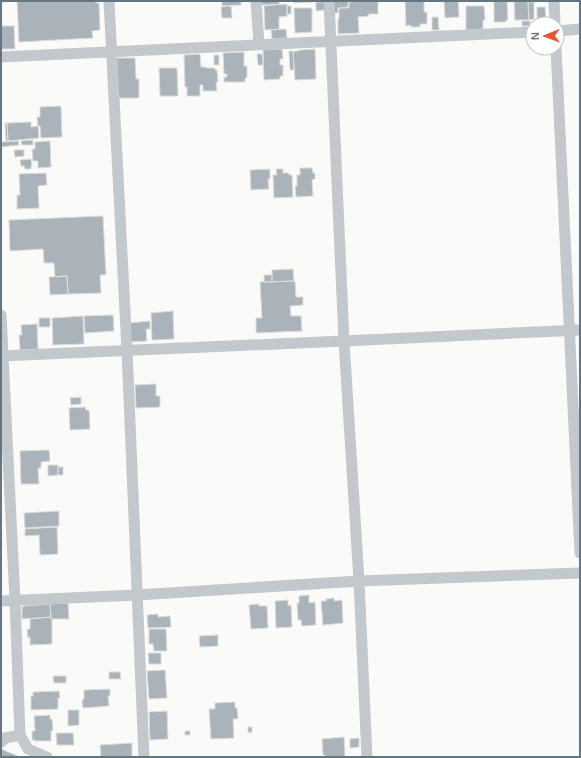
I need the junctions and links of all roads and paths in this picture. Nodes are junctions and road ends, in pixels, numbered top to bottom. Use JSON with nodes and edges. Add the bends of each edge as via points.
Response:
{"nodes":[{"id":1,"x":109,"y":1,"type":"edge"},
{"id":2,"x":256,"y":1,"type":"edge"},
{"id":3,"x":329,"y":1,"type":"edge"},
{"id":4,"x":554,"y":1,"type":"edge"},
{"id":5,"x":555,"y":16,"type":"edge"},
{"id":6,"x":580,"y":29,"type":"edge"},
{"id":7,"x":565,"y":30,"type":"edge"},
{"id":8,"x":525,"y":32,"type":"edge"},
{"id":9,"x":331,"y":41,"type":"junction"},
{"id":10,"x":258,"y":44,"type":"junction"},
{"id":11,"x":112,"y":52,"type":"junction"},
{"id":12,"x":557,"y":56,"type":"edge"},
{"id":13,"x":1,"y":57,"type":"edge"},
{"id":14,"x":1,"y":315,"type":"edge"},
{"id":15,"x":575,"y":330,"type":"edge"},
{"id":16,"x":344,"y":341,"type":"junction"},
{"id":17,"x":127,"y":350,"type":"junction"},
{"id":18,"x":2,"y":356,"type":"edge"},
{"id":19,"x":580,"y":553,"type":"edge"},
{"id":20,"x":580,"y":573,"type":"edge"},
{"id":21,"x":358,"y":581,"type":"junction"},
{"id":22,"x":137,"y":594,"type":"junction"},
{"id":23,"x":14,"y":600,"type":"junction"},
{"id":24,"x":1,"y":601,"type":"edge"},
{"id":25,"x":20,"y":735,"type":"junction"},
{"id":26,"x":1,"y":742,"type":"edge"},
{"id":27,"x":47,"y":757,"type":"edge"},
{"id":28,"x":144,"y":757,"type":"edge"},
{"id":29,"x":367,"y":757,"type":"edge"}],
"edges":[{"from":1,"to":11,"type":"street"},
{"from":2,"to":10,"type":"street"},
{"from":3,"to":9,"type":"street"},
{"from":4,"to":5,"type":"street"},
{"from":6,"to":7,"type":"street"},
{"from":8,"to":9,"type":"street"},
{"from":9,"to":10,"type":"street"},
{"from":9,"to":16,"type":"street"},
{"from":10,"to":11,"type":"street"},
{"from":11,"to":13,"type":"street"},
{"from":11,"to":17,"type":"street"},
{"from":12,"to":15,"type":"street"},
{"from":14,"to":18,"type":"street"},
{"from":15,"to":16,"type":"street"},
{"from":15,"to":19,"type":"street"},
{"from":16,"to":17,"type":"street"},
{"from":16,"to":21,"type":"street"},
{"from":17,"to":18,"type":"street"},
{"from":17,"to":22,"type":"street"},
{"from":18,"to":23,"type":"street"},
{"from":20,"to":21,"type":"street"},
{"from":21,"to":22,"type":"street"},
{"from":21,"to":29,"type":"street"},
{"from":22,"to":23,"type":"street"},
{"from":22,"to":28,"type":"street"},
{"from":23,"to":24,"type":"street"},
{"from":23,"to":25,"type":"street"},
{"from":25,"to":26,"type":"street","via":[[5,738]]},
{"from":25,"to":27,"type":"street","via":[[28,749]]}]}
